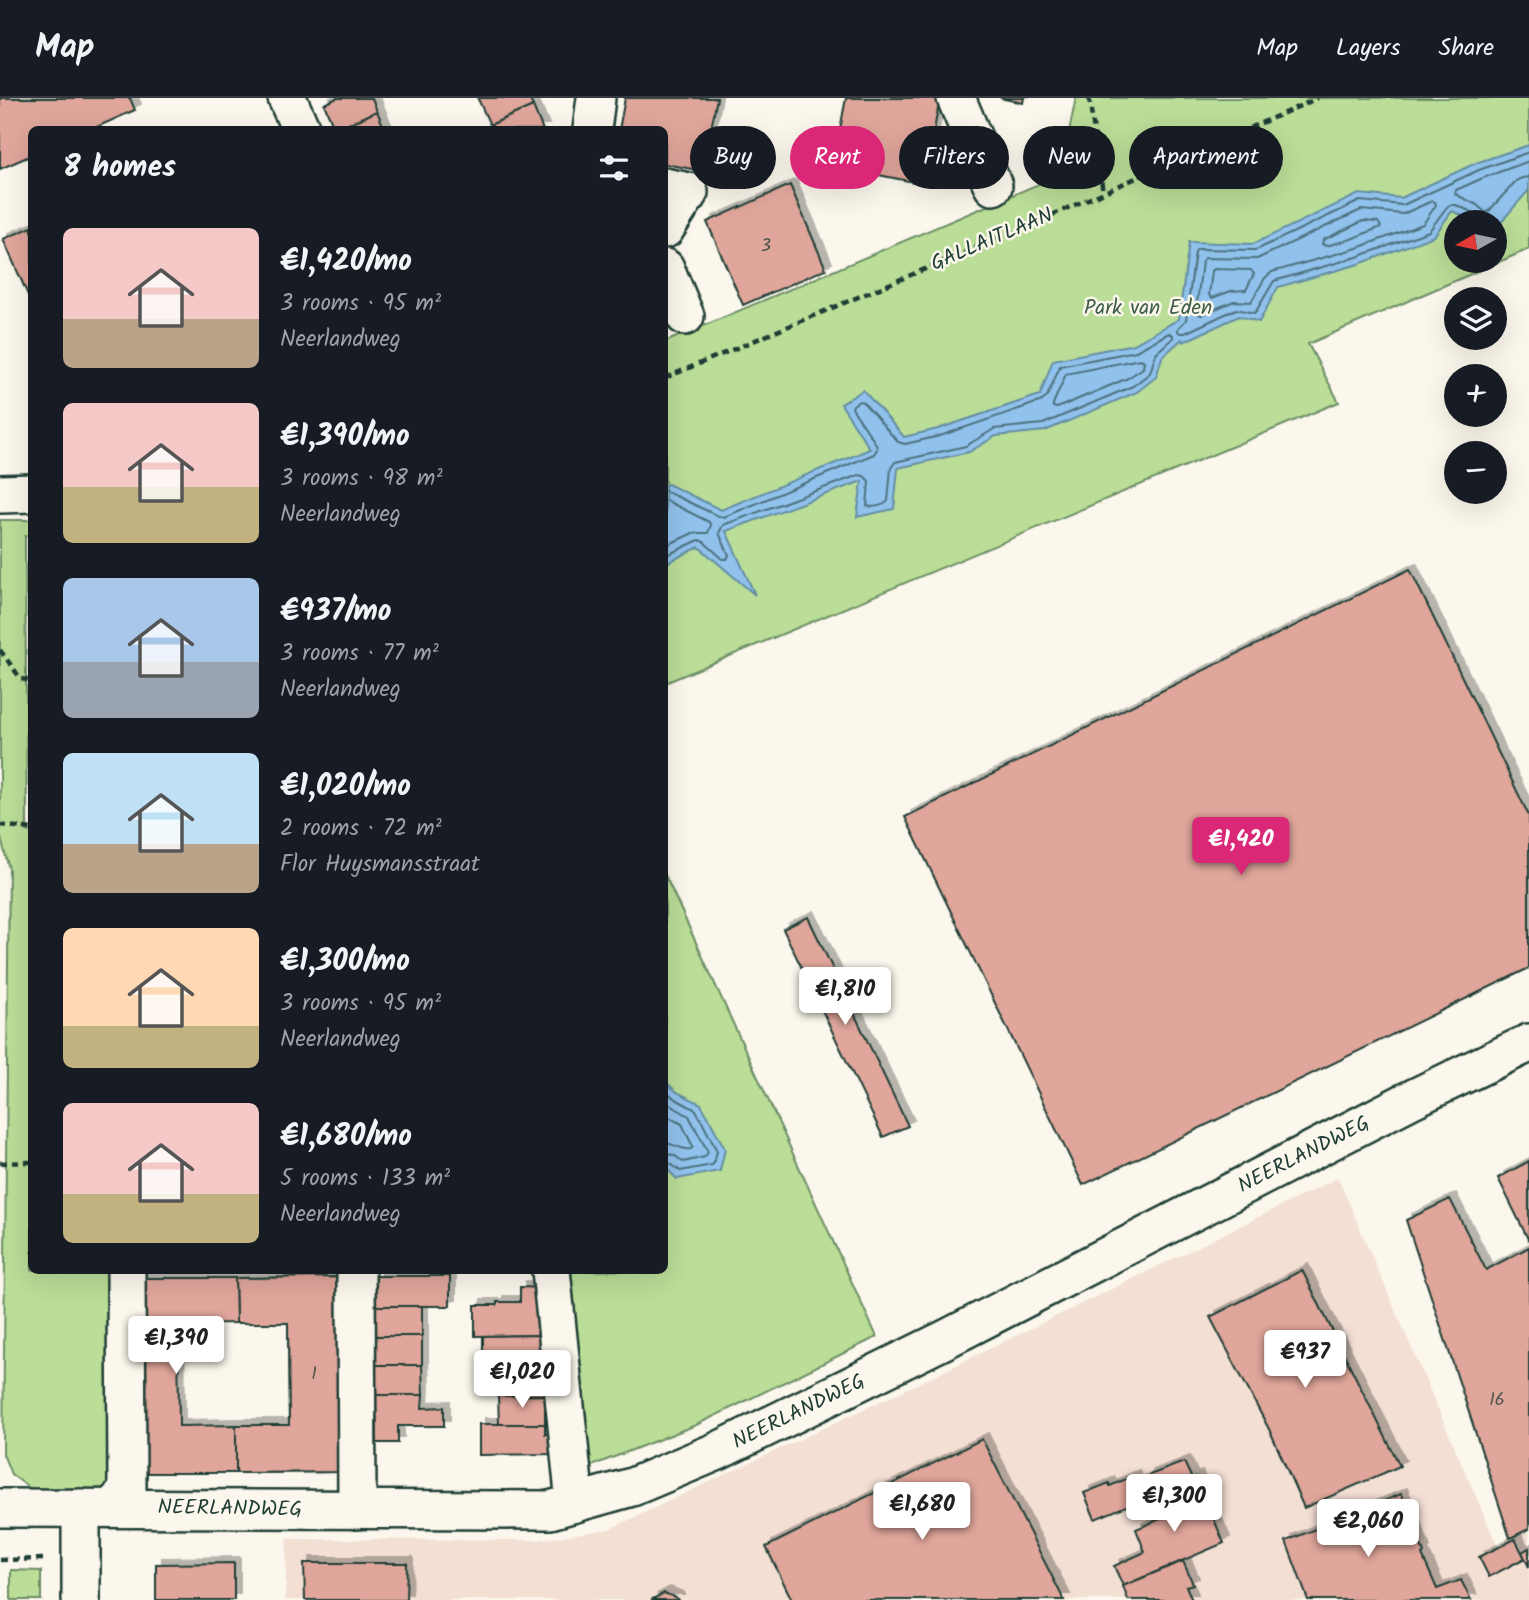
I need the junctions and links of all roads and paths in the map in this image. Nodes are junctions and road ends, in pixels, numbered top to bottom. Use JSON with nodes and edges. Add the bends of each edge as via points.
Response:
{"nodes":[{"id":1,"x":287,"y":98,"type":"edge"},
{"id":2,"x":596,"y":98,"type":"edge"},
{"id":3,"x":956,"y":98,"type":"edge"},
{"id":4,"x":1090,"y":98,"type":"edge"},
{"id":5,"x":1318,"y":98,"type":"edge"},
{"id":6,"x":299,"y":126,"type":"edge"},
{"id":7,"x":592,"y":126,"type":"edge"},
{"id":8,"x":968,"y":126,"type":"edge"},
{"id":9,"x":677,"y":189,"type":"edge"},
{"id":10,"x":1104,"y":192,"type":"junction"},
{"id":11,"x":668,"y":219,"type":"edge"},
{"id":12,"x":668,"y":275,"type":"edge"},
{"id":13,"x":685,"y":316,"type":"dead end"},
{"id":14,"x":668,"y":376,"type":"edge"},
{"id":15,"x":28,"y":493,"type":"edge"},
{"id":16,"x":0,"y":494,"type":"edge"},
{"id":17,"x":0,"y":650,"type":"edge"},
{"id":18,"x":28,"y":681,"type":"edge"},
{"id":19,"x":0,"y":825,"type":"edge"},
{"id":20,"x":28,"y":828,"type":"edge"},
{"id":21,"x":1529,"y":1043,"type":"edge"},
{"id":22,"x":28,"y":1162,"type":"edge"},
{"id":23,"x":0,"y":1163,"type":"edge"},
{"id":24,"x":126,"y":1274,"type":"edge"},
{"id":25,"x":356,"y":1274,"type":"edge"},
{"id":26,"x":551,"y":1274,"type":"edge"},
{"id":27,"x":575,"y":1503,"type":"junction"},
{"id":28,"x":0,"y":1508,"type":"edge"},
{"id":29,"x":96,"y":1508,"type":"junction"},
{"id":30,"x":357,"y":1510,"type":"junction"},
{"id":31,"x":81,"y":1600,"type":"edge"}],
"edges":[{"from":1,"to":6,"type":"street"},
{"from":2,"to":7,"type":"street"},
{"from":3,"to":8,"type":"street"},
{"from":4,"to":10,"type":"path"},
{"from":5,"to":10,"type":"path","name":"GALLAITLAAN"},
{"from":9,"to":11,"type":"street"},
{"from":10,"to":14,"type":"path","name":"GALLAITLAAN"},
{"from":12,"to":13,"type":"street"},
{"from":15,"to":16,"type":"street"},
{"from":17,"to":18,"type":"path","via":[[21,680]]},
{"from":19,"to":20,"type":"path"},
{"from":21,"to":27,"type":"street","name":"NEERLANDWEG","via":[[718,1451],[632,1487]]},
{"from":22,"to":23,"type":"path"},
{"from":24,"to":29,"type":"street","via":[[127,1492]]},
{"from":25,"to":30,"type":"street"},
{"from":26,"to":27,"type":"street"},
{"from":27,"to":30,"type":"street","name":"NEERLANDWEG","via":[[550,1510]]},
{"from":28,"to":29,"type":"street","name":"NEERLANDWEG"},
{"from":29,"to":30,"type":"street","name":"NEERLANDWEG"},
{"from":29,"to":31,"type":"street"}]}
